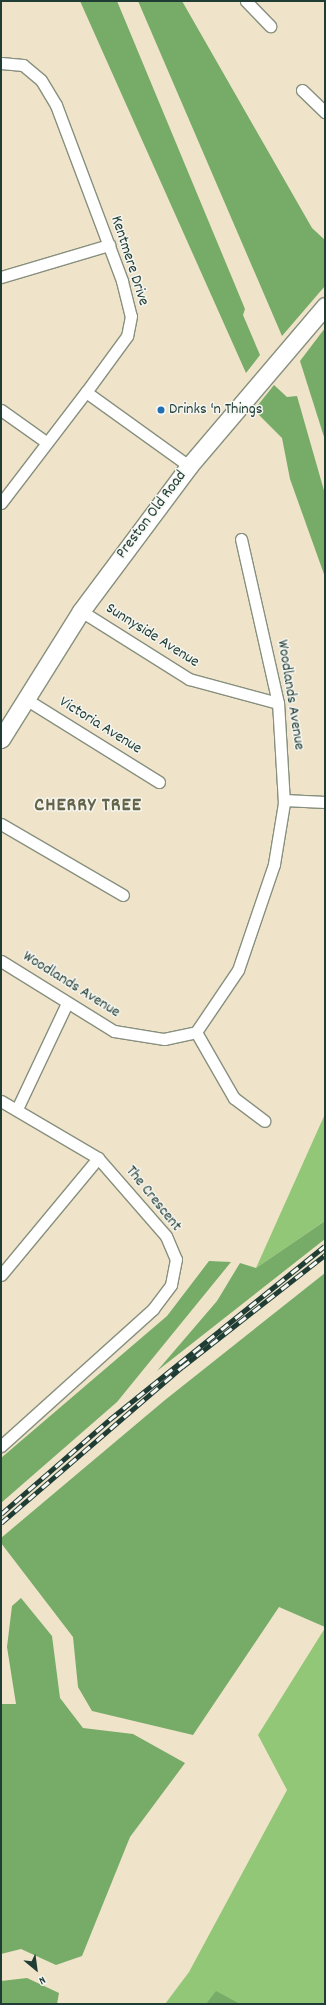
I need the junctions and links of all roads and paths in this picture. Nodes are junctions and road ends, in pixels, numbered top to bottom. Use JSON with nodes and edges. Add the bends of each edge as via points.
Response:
{"nodes":[{"id":1,"x":246,"y":1,"type":"edge"},
{"id":2,"x":270,"y":26,"type":"dead end"},
{"id":3,"x":1,"y":63,"type":"edge"},
{"id":4,"x":302,"y":90,"type":"dead end"},
{"id":5,"x":325,"y":112,"type":"edge"},
{"id":6,"x":109,"y":244,"type":"junction"},
{"id":7,"x":1,"y":277,"type":"edge"},
{"id":8,"x":325,"y":306,"type":"edge"},
{"id":9,"x":86,"y":392,"type":"junction"},
{"id":10,"x":1,"y":410,"type":"edge"},
{"id":11,"x":46,"y":442,"type":"junction"},
{"id":12,"x":189,"y":466,"type":"junction"},
{"id":13,"x":1,"y":503,"type":"edge"},
{"id":14,"x":241,"y":539,"type":"dead end"},
{"id":15,"x":81,"y":611,"type":"junction"},
{"id":16,"x":24,"y":698,"type":"junction"},
{"id":17,"x":278,"y":702,"type":"junction"},
{"id":18,"x":1,"y":739,"type":"edge"},
{"id":19,"x":159,"y":782,"type":"dead end"},
{"id":20,"x":284,"y":800,"type":"junction"},
{"id":21,"x":325,"y":802,"type":"edge"},
{"id":22,"x":1,"y":824,"type":"edge"},
{"id":23,"x":123,"y":895,"type":"dead end"},
{"id":24,"x":1,"y":960,"type":"edge"},
{"id":25,"x":67,"y":1003,"type":"junction"},
{"id":26,"x":196,"y":1032,"type":"junction"},
{"id":27,"x":1,"y":1101,"type":"edge"},
{"id":28,"x":17,"y":1109,"type":"junction"},
{"id":29,"x":264,"y":1121,"type":"dead end"},
{"id":30,"x":98,"y":1158,"type":"junction"},
{"id":31,"x":1,"y":1275,"type":"edge"},
{"id":32,"x":1,"y":1446,"type":"edge"}],
"edges":[{"from":1,"to":2,"type":"street"},
{"from":3,"to":6,"type":"street","name":"Kentmere Drive","via":[[23,65],[41,80],[56,105]]},
{"from":4,"to":5,"type":"street"},
{"from":6,"to":7,"type":"street"},
{"from":6,"to":9,"type":"street","name":"Kentmere Drive","via":[[131,316],[127,336]]},
{"from":8,"to":12,"type":"main road","name":"Preston Old Road"},
{"from":9,"to":11,"type":"street","name":"Kentmere Drive"},
{"from":9,"to":12,"type":"street"},
{"from":10,"to":11,"type":"street"},
{"from":11,"to":13,"type":"street","name":"Kentmere Drive"},
{"from":12,"to":15,"type":"main road","name":"Preston Old Road"},
{"from":14,"to":17,"type":"street","name":"Woodlands Avenue"},
{"from":15,"to":16,"type":"main road","name":"Preston Old Road"},
{"from":15,"to":17,"type":"street","name":"Sunnyside Avenue","via":[[189,679]]},
{"from":16,"to":18,"type":"main road","name":"Preston Old Road"},
{"from":16,"to":19,"type":"street","name":"Victoria Avenue"},
{"from":17,"to":20,"type":"street","name":"Woodlands Avenue"},
{"from":20,"to":21,"type":"street"},
{"from":20,"to":26,"type":"street","name":"Woodlands Avenue","via":[[274,864],[258,918],[238,970]]},
{"from":22,"to":23,"type":"street"},
{"from":24,"to":25,"type":"street","name":"Woodlands Avenue"},
{"from":25,"to":26,"type":"street","name":"Woodlands Avenue","via":[[114,1031],[164,1039]]},
{"from":25,"to":28,"type":"street"},
{"from":26,"to":29,"type":"street","via":[[234,1098]]},
{"from":27,"to":28,"type":"street","name":"The Crescent"},
{"from":28,"to":30,"type":"street","name":"The Crescent"},
{"from":30,"to":31,"type":"street"},
{"from":30,"to":32,"type":"street","name":"The Crescent","via":[[166,1236],[176,1259],[171,1285],[153,1310]]}]}
